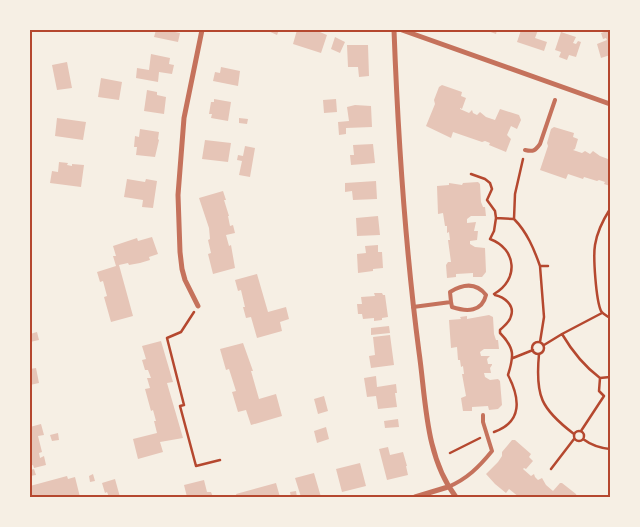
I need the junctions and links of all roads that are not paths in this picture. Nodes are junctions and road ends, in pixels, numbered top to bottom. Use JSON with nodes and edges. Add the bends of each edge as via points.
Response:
{"nodes":[{"id":1,"x":202,"y":30,"type":"edge"},
{"id":2,"x":394,"y":30,"type":"edge"},
{"id":3,"x":402,"y":30,"type":"edge"},
{"id":4,"x":555,"y":100,"type":"dead end"},
{"id":5,"x":610,"y":104,"type":"edge"},
{"id":6,"x":525,"y":150,"type":"road end"},
{"id":7,"x":452,"y":302,"type":"junction"},
{"id":8,"x":198,"y":306,"type":"road end"},
{"id":9,"x":413,"y":307,"type":"junction"},
{"id":10,"x":483,"y":415,"type":"dead end"},
{"id":11,"x":448,"y":487,"type":"junction"},
{"id":12,"x":415,"y":497,"type":"edge"},
{"id":13,"x":456,"y":497,"type":"edge"}],
"edges":[{"from":1,"to":8,"type":"street","via":[[184,118],[178,195],[182,269]]},
{"from":2,"to":9,"type":"street"},
{"from":3,"to":5,"type":"street"},
{"from":4,"to":6,"type":"lane","via":[[540,144],[531,152]]},
{"from":7,"to":7,"type":"lane","via":[[452,307],[461,310],[478,308],[486,295],[474,286],[459,286],[450,292]]},
{"from":7,"to":9,"type":"lane"},
{"from":9,"to":11,"type":"street","via":[[431,438],[437,463]]},
{"from":10,"to":11,"type":"lane","via":[[492,451],[464,479]]},
{"from":11,"to":12,"type":"street"},
{"from":11,"to":13,"type":"street"}]}
